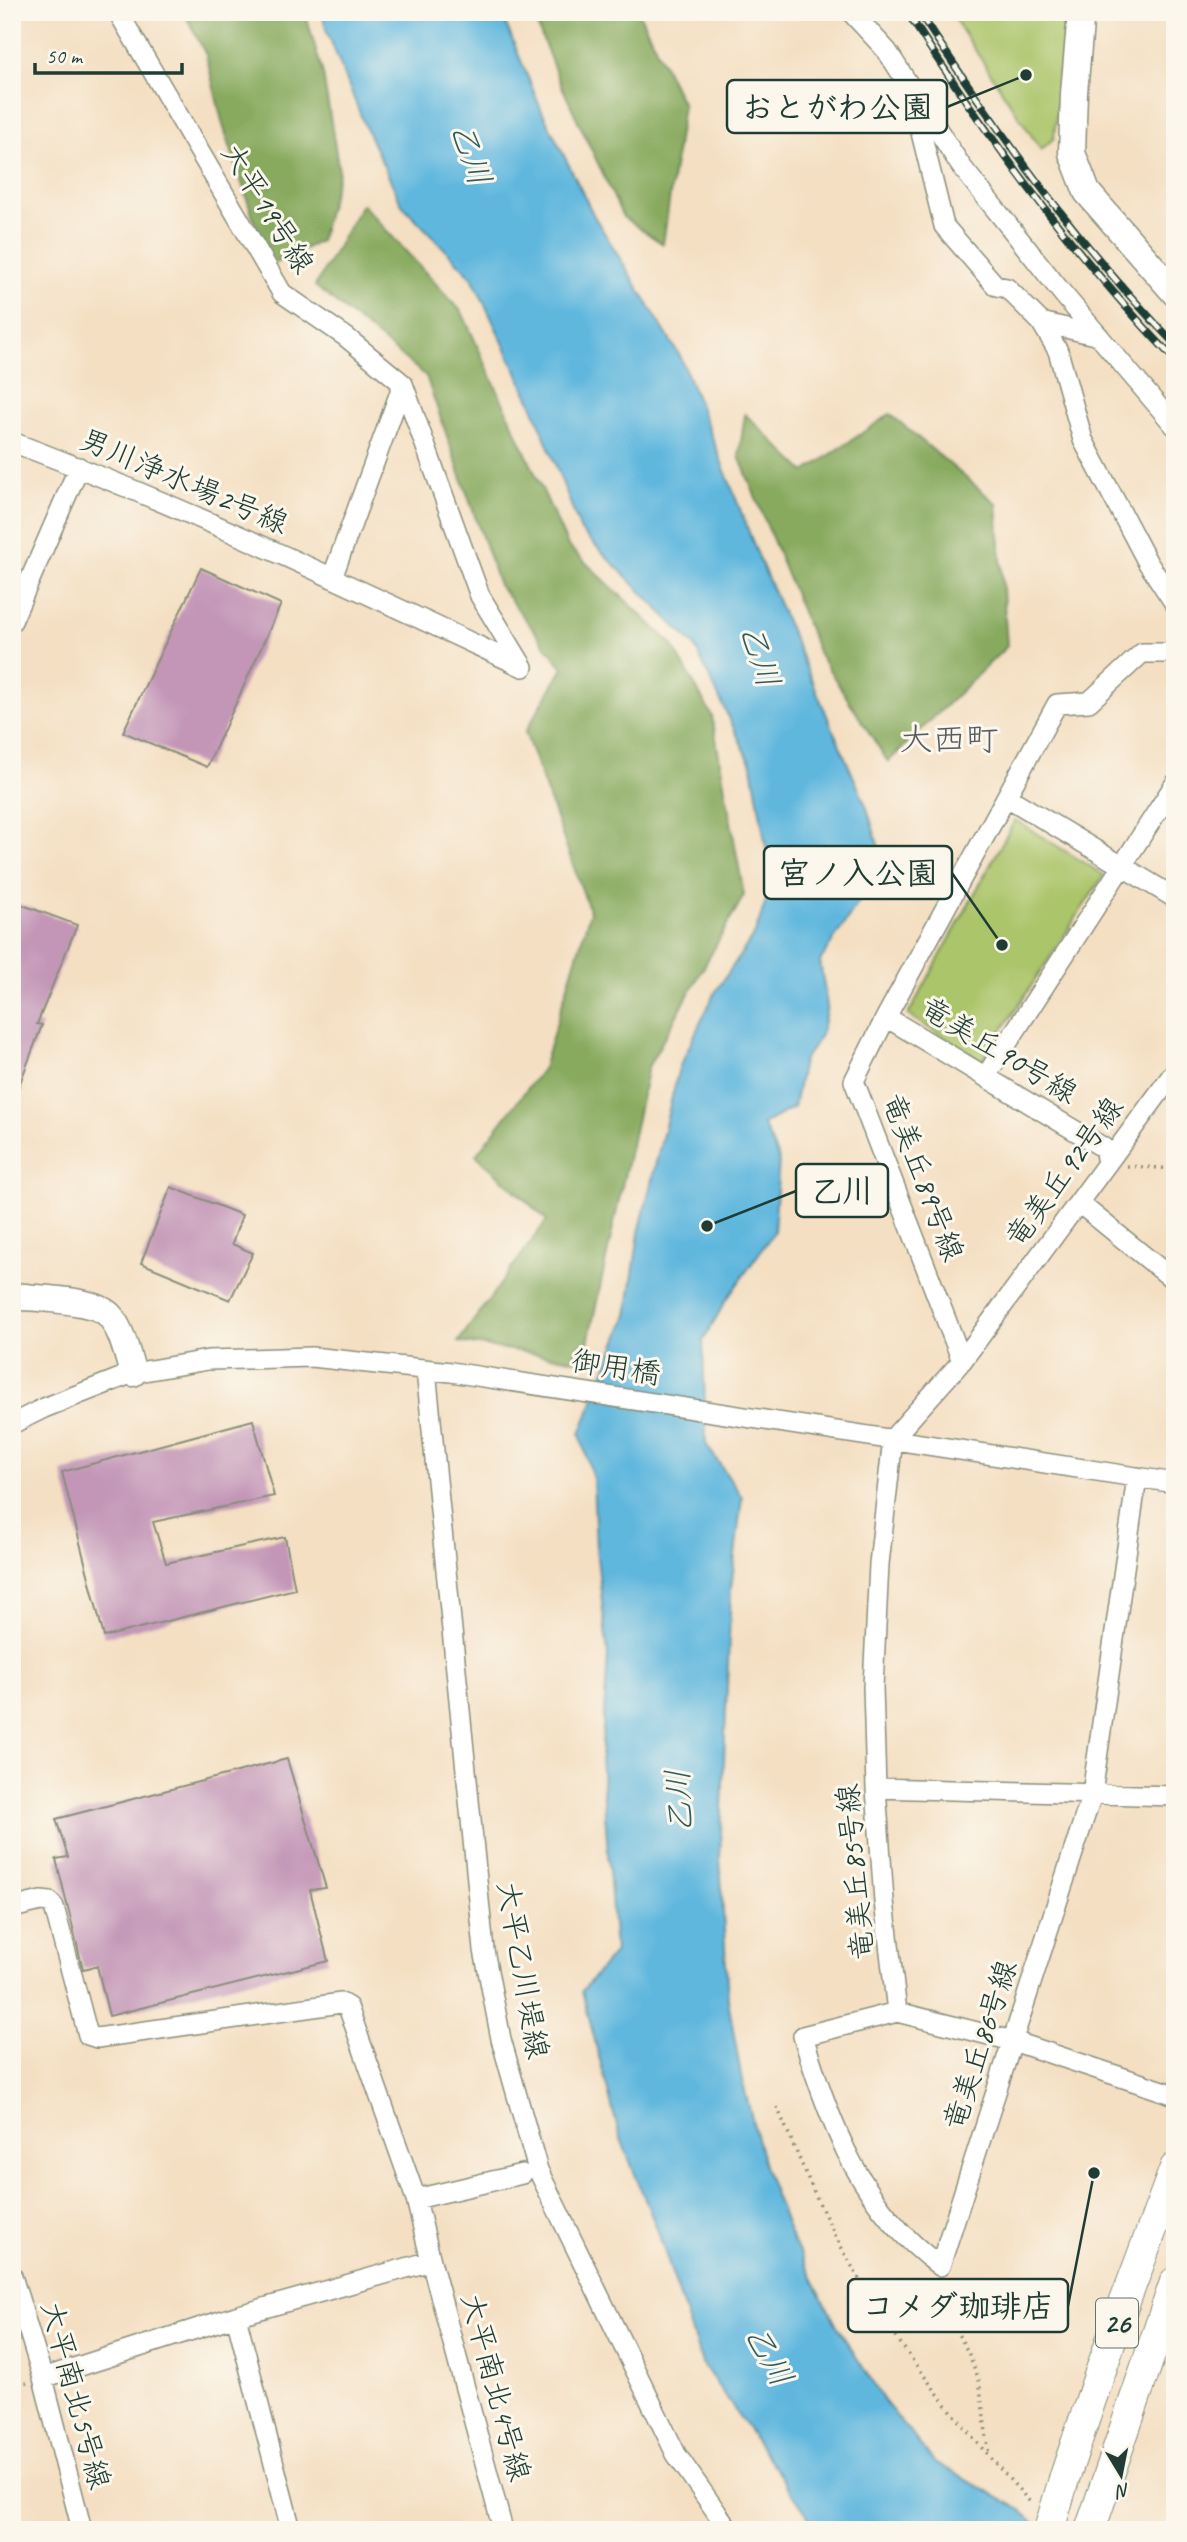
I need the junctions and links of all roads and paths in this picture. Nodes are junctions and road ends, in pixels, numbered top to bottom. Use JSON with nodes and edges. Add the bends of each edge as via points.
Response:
{"nodes":[{"id":1,"x":118,"y":12,"type":"edge"},
{"id":2,"x":851,"y":12,"type":"edge"},
{"id":3,"x":1081,"y":12,"type":"edge"},
{"id":4,"x":909,"y":87,"type":"junction"},
{"id":5,"x":1175,"y":293,"type":"edge"},
{"id":6,"x":1041,"y":322,"type":"junction"},
{"id":7,"x":1099,"y":336,"type":"junction"},
{"id":8,"x":403,"y":384,"type":"junction"},
{"id":9,"x":1175,"y":426,"type":"edge"},
{"id":10,"x":12,"y":442,"type":"edge"},
{"id":11,"x":79,"y":467,"type":"junction"},
{"id":12,"x":332,"y":578,"type":"junction"},
{"id":13,"x":1175,"y":604,"type":"edge"},
{"id":14,"x":12,"y":621,"type":"edge"},
{"id":15,"x":1175,"y":653,"type":"edge"},
{"id":16,"x":1175,"y":784,"type":"edge"},
{"id":17,"x":1007,"y":797,"type":"junction"},
{"id":18,"x":1122,"y":866,"type":"junction"},
{"id":19,"x":1175,"y":898,"type":"edge"},
{"id":20,"x":886,"y":1017,"type":"junction"},
{"id":21,"x":1175,"y":1071,"type":"edge"},
{"id":22,"x":986,"y":1076,"type":"junction"},
{"id":23,"x":1108,"y":1163,"type":"junction"},
{"id":24,"x":1175,"y":1169,"type":"edge"},
{"id":25,"x":1079,"y":1203,"type":"junction"},
{"id":26,"x":1175,"y":1281,"type":"edge"},
{"id":27,"x":12,"y":1296,"type":"edge"},
{"id":28,"x":962,"y":1361,"type":"junction"},
{"id":29,"x":426,"y":1370,"type":"junction"},
{"id":30,"x":133,"y":1373,"type":"junction"},
{"id":31,"x":12,"y":1424,"type":"edge"},
{"id":32,"x":893,"y":1438,"type":"junction"},
{"id":33,"x":1137,"y":1477,"type":"junction"},
{"id":34,"x":1175,"y":1483,"type":"edge"},
{"id":35,"x":876,"y":1788,"type":"junction"},
{"id":36,"x":1093,"y":1794,"type":"junction"},
{"id":37,"x":1175,"y":1796,"type":"edge"},
{"id":38,"x":12,"y":1908,"type":"edge"},
{"id":39,"x":897,"y":2012,"type":"junction"},
{"id":40,"x":1013,"y":2041,"type":"junction"},
{"id":41,"x":1175,"y":2095,"type":"edge"},
{"id":42,"x":777,"y":2107,"type":"dead end"},
{"id":43,"x":1175,"y":2168,"type":"edge"},
{"id":44,"x":522,"y":2174,"type":"dead end"},
{"id":45,"x":416,"y":2199,"type":"junction"},
{"id":46,"x":915,"y":2248,"type":"junction"},
{"id":47,"x":431,"y":2261,"type":"junction"},
{"id":48,"x":12,"y":2276,"type":"edge"},
{"id":49,"x":1175,"y":2282,"type":"edge"},
{"id":50,"x":236,"y":2316,"type":"junction"},
{"id":51,"x":43,"y":2378,"type":"junction"},
{"id":52,"x":989,"y":2457,"type":"junction"},
{"id":53,"x":1045,"y":2521,"type":"edge"},
{"id":54,"x":82,"y":2530,"type":"edge"},
{"id":55,"x":291,"y":2530,"type":"edge"},
{"id":56,"x":503,"y":2530,"type":"edge"},
{"id":57,"x":729,"y":2530,"type":"edge"},
{"id":58,"x":1090,"y":2530,"type":"edge"}],
"edges":[{"from":1,"to":8,"type":"street","name":"大平19号線","via":[[282,293]]},
{"from":2,"to":4,"type":"street","via":[[887,51]]},
{"from":3,"to":5,"type":"street","via":[[1072,153],[1087,192]]},
{"from":4,"to":6,"type":"street","via":[[944,226],[996,286],[1007,288]]},
{"from":4,"to":7,"type":"street","via":[[961,166]]},
{"from":6,"to":7,"type":"street"},
{"from":6,"to":13,"type":"street","via":[[1058,351],[1083,440]]},
{"from":7,"to":9,"type":"street"},
{"from":8,"to":12,"type":"street"},
{"from":8,"to":12,"type":"street","name":"男川浄水場2号線","via":[[480,596],[523,667]]},
{"from":10,"to":11,"type":"street","name":"男川浄水場2号線"},
{"from":11,"to":12,"type":"street","name":"男川浄水場2号線"},
{"from":11,"to":14,"type":"street"},
{"from":15,"to":17,"type":"street","name":"竜美丘89号線","via":[[1142,653],[1089,702],[1057,704]]},
{"from":16,"to":18,"type":"street"},
{"from":17,"to":18,"type":"street"},
{"from":17,"to":20,"type":"street","name":"竜美丘89号線"},
{"from":18,"to":19,"type":"street"},
{"from":18,"to":22,"type":"street"},
{"from":20,"to":22,"type":"street","name":"竜美丘90号線"},
{"from":20,"to":28,"type":"street","name":"竜美丘89号線","via":[[853,1081]]},
{"from":21,"to":23,"type":"street","name":"竜美丘92号線"},
{"from":22,"to":23,"type":"street","name":"竜美丘90号線","via":[[1104,1147]]},
{"from":23,"to":24,"type":"path"},
{"from":23,"to":25,"type":"street","name":"竜美丘92号線"},
{"from":25,"to":26,"type":"street"},
{"from":25,"to":28,"type":"street","name":"竜美丘92号線"},
{"from":27,"to":30,"type":"street","via":[[86,1304],[106,1311],[121,1335]]},
{"from":28,"to":32,"type":"street","name":"竜美丘92号線"},
{"from":29,"to":30,"type":"street","name":"御用橋","via":[[312,1357],[208,1360]]},
{"from":29,"to":32,"type":"street","name":"御用橋"},
{"from":29,"to":57,"type":"street","name":"大平乙川堤線","via":[[484,1950],[501,2039],[538,2170],[676,2454]]},
{"from":30,"to":31,"type":"street","name":"御用橋"},
{"from":32,"to":33,"type":"street","name":"御用橋"},
{"from":32,"to":35,"type":"street","name":"竜美丘85号線","via":[[879,1564],[873,1687]]},
{"from":33,"to":34,"type":"street","name":"御用橋"},
{"from":33,"to":36,"type":"street","name":"竜美丘86号線"},
{"from":35,"to":36,"type":"street"},
{"from":35,"to":39,"type":"street","name":"竜美丘85号線"},
{"from":36,"to":37,"type":"street"},
{"from":36,"to":40,"type":"street","name":"竜美丘86号線"},
{"from":38,"to":45,"type":"street","name":"大平南北4号線","via":[[41,1900],[54,1907],[88,2035],[97,2038],[341,2003],[348,2007]]},
{"from":39,"to":40,"type":"street"},
{"from":39,"to":46,"type":"street","name":"竜美丘86号線","via":[[803,2036],[837,2137],[864,2187]]},
{"from":40,"to":41,"type":"street"},
{"from":40,"to":46,"type":"street","name":"竜美丘86号線","via":[[940,2266]]},
{"from":42,"to":52,"type":"path","via":[[844,2251],[873,2300],[922,2373]]},
{"from":43,"to":53,"type":"main road","number":"26","bridge":true},
{"from":44,"to":45,"type":"street"},
{"from":45,"to":47,"type":"street","name":"大平南北4号線"},
{"from":46,"to":52,"type":"path","via":[[979,2380]]},
{"from":47,"to":50,"type":"street"},
{"from":47,"to":56,"type":"street","name":"大平南北4号線"},
{"from":48,"to":51,"type":"street","name":"大平南北5号線"},
{"from":49,"to":58,"type":"main road","number":"26"},
{"from":50,"to":51,"type":"street"},
{"from":50,"to":55,"type":"street"},
{"from":51,"to":54,"type":"street","name":"大平南北5号線"},
{"from":52,"to":53,"type":"path"}]}
